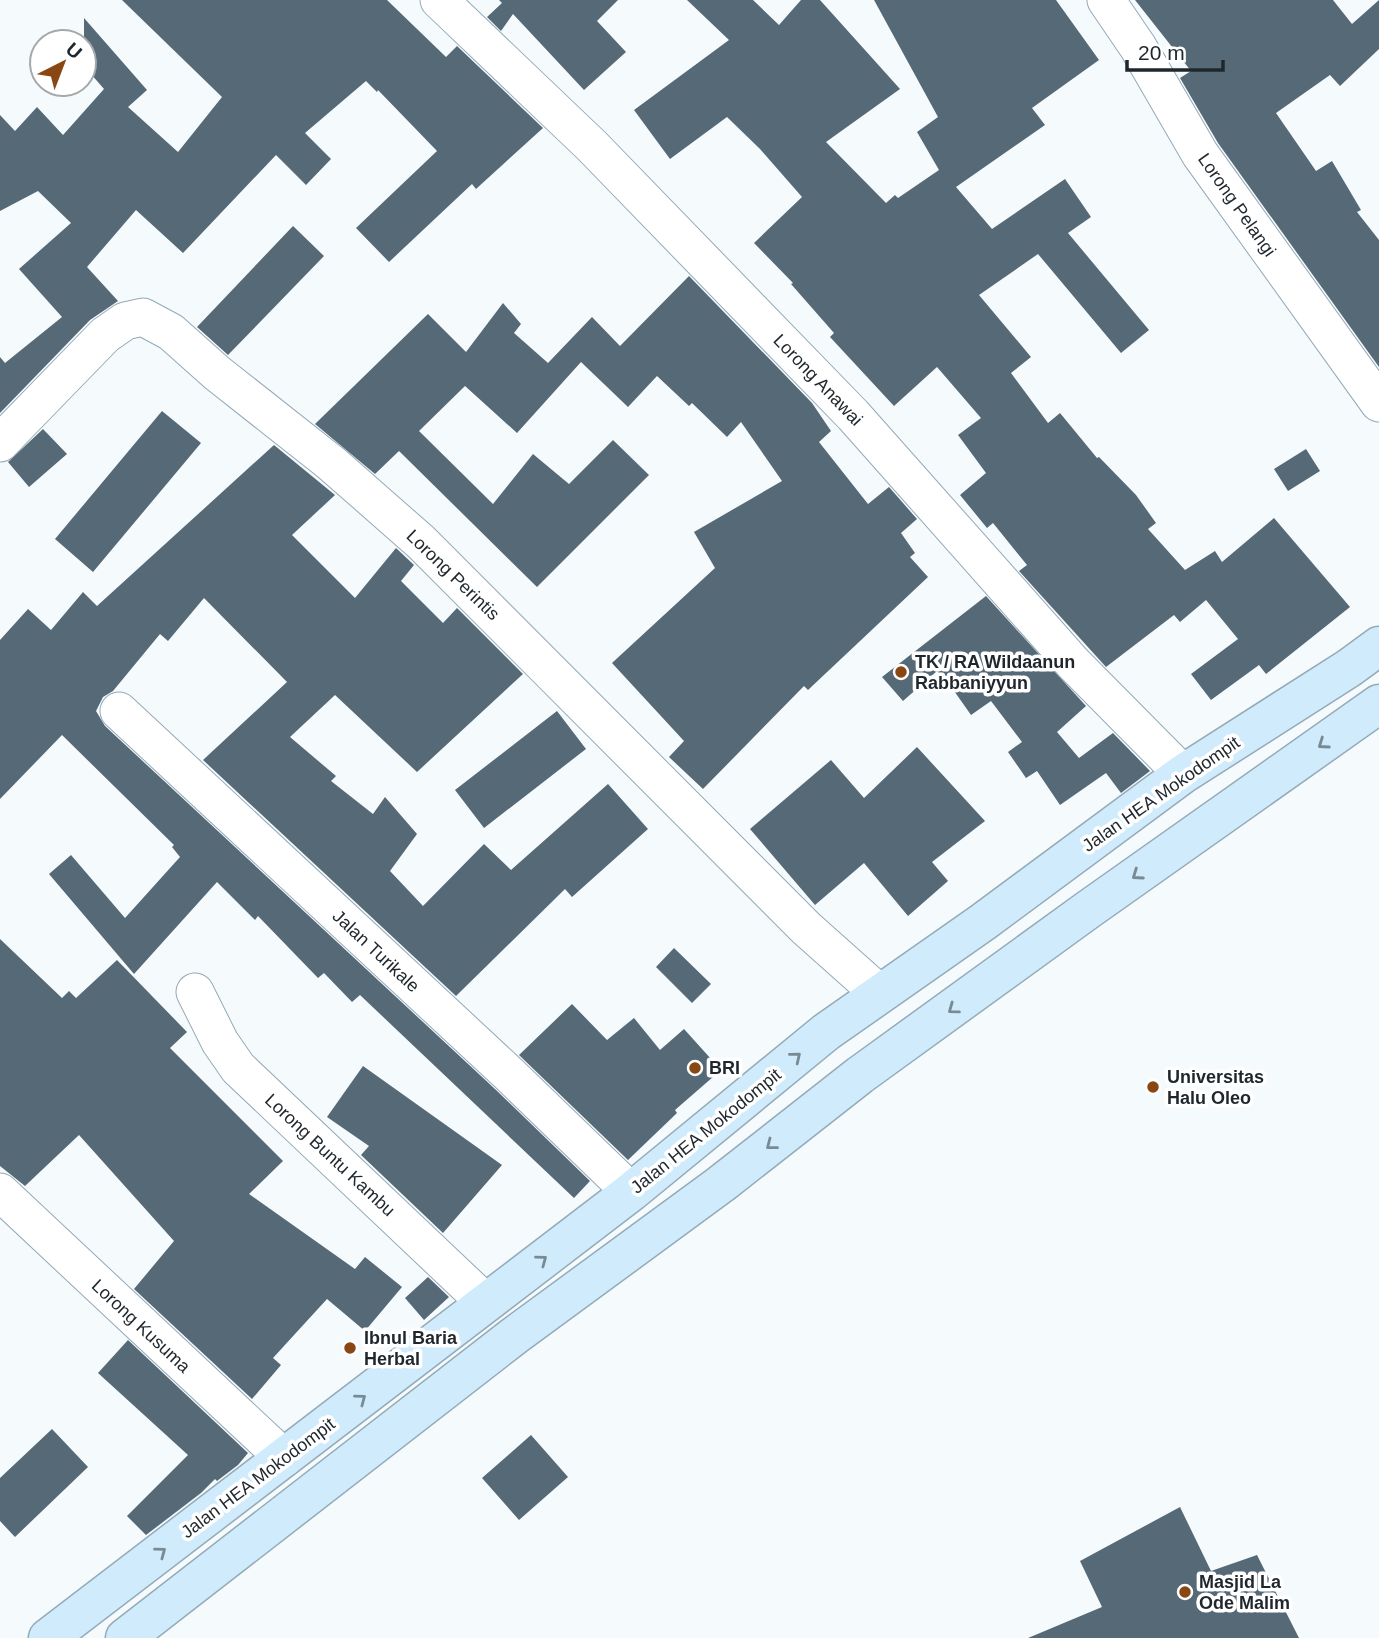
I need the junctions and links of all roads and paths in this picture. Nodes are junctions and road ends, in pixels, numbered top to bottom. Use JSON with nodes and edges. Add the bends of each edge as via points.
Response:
{"nodes":[{"id":1,"x":439,"y":0,"type":"edge"},
{"id":2,"x":1106,"y":0,"type":"edge"},
{"id":3,"x":1379,"y":403,"type":"edge"},
{"id":4,"x":0,"y":443,"type":"edge"},
{"id":5,"x":1379,"y":646,"type":"edge"},
{"id":6,"x":1379,"y":704,"type":"edge"},
{"id":7,"x":119,"y":712,"type":"dead end"},
{"id":8,"x":1183,"y":774,"type":"junction"},
{"id":9,"x":983,"y":922,"type":"junction"},
{"id":10,"x":1015,"y":964,"type":"junction"},
{"id":11,"x":195,"y":992,"type":"dead end"},
{"id":12,"x":880,"y":995,"type":"junction"},
{"id":13,"x":0,"y":1192,"type":"edge"},
{"id":14,"x":631,"y":1192,"type":"junction"},
{"id":15,"x":486,"y":1303,"type":"junction"},
{"id":16,"x":284,"y":1458,"type":"junction"},
{"id":17,"x":122,"y":1582,"type":"junction"},
{"id":18,"x":138,"y":1628,"type":"edge"},
{"id":19,"x":48,"y":1638,"type":"edge"}],
"edges":[{"from":1,"to":8,"type":"street","name":"Lorong Anawai","via":[[592,146],[853,415],[1073,663]]},
{"from":2,"to":3,"type":"street","name":"Lorong Pelangi","via":[[1200,154]]},
{"from":4,"to":12,"type":"street","name":"Lorong Perintis","via":[[105,335],[125,321],[143,317],[170,332],[421,542],[806,928]]},
{"from":5,"to":8,"type":"street","name":"Jalan HEA Mokodompit"},
{"from":6,"to":10,"type":"street","one_way":true},
{"from":7,"to":14,"type":"street","name":"Jalan Turikale"},
{"from":8,"to":9,"type":"street","name":"Jalan HEA Mokodompit"},
{"from":9,"to":10,"type":"street"},
{"from":9,"to":12,"type":"street","name":"Jalan HEA Mokodompit"},
{"from":10,"to":18,"type":"street","one_way":true,"via":[[514,1336]]},
{"from":11,"to":15,"type":"street","name":"Lorong Buntu Kambu","via":[[238,1068]]},
{"from":14,"to":12,"type":"street","name":"Jalan HEA Mokodompit","one_way":true,"via":[[826,1032]]},
{"from":13,"to":16,"type":"street","name":"Lorong Kusuma"},
{"from":15,"to":14,"type":"street","name":"Jalan HEA Mokodompit","one_way":true},
{"from":16,"to":15,"type":"street","name":"Jalan HEA Mokodompit","one_way":true},
{"from":17,"to":16,"type":"street","name":"Jalan HEA Mokodompit","one_way":true},
{"from":17,"to":18,"type":"street"},
{"from":17,"to":19,"type":"street","name":"Jalan HEA Mokodompit"}]}
